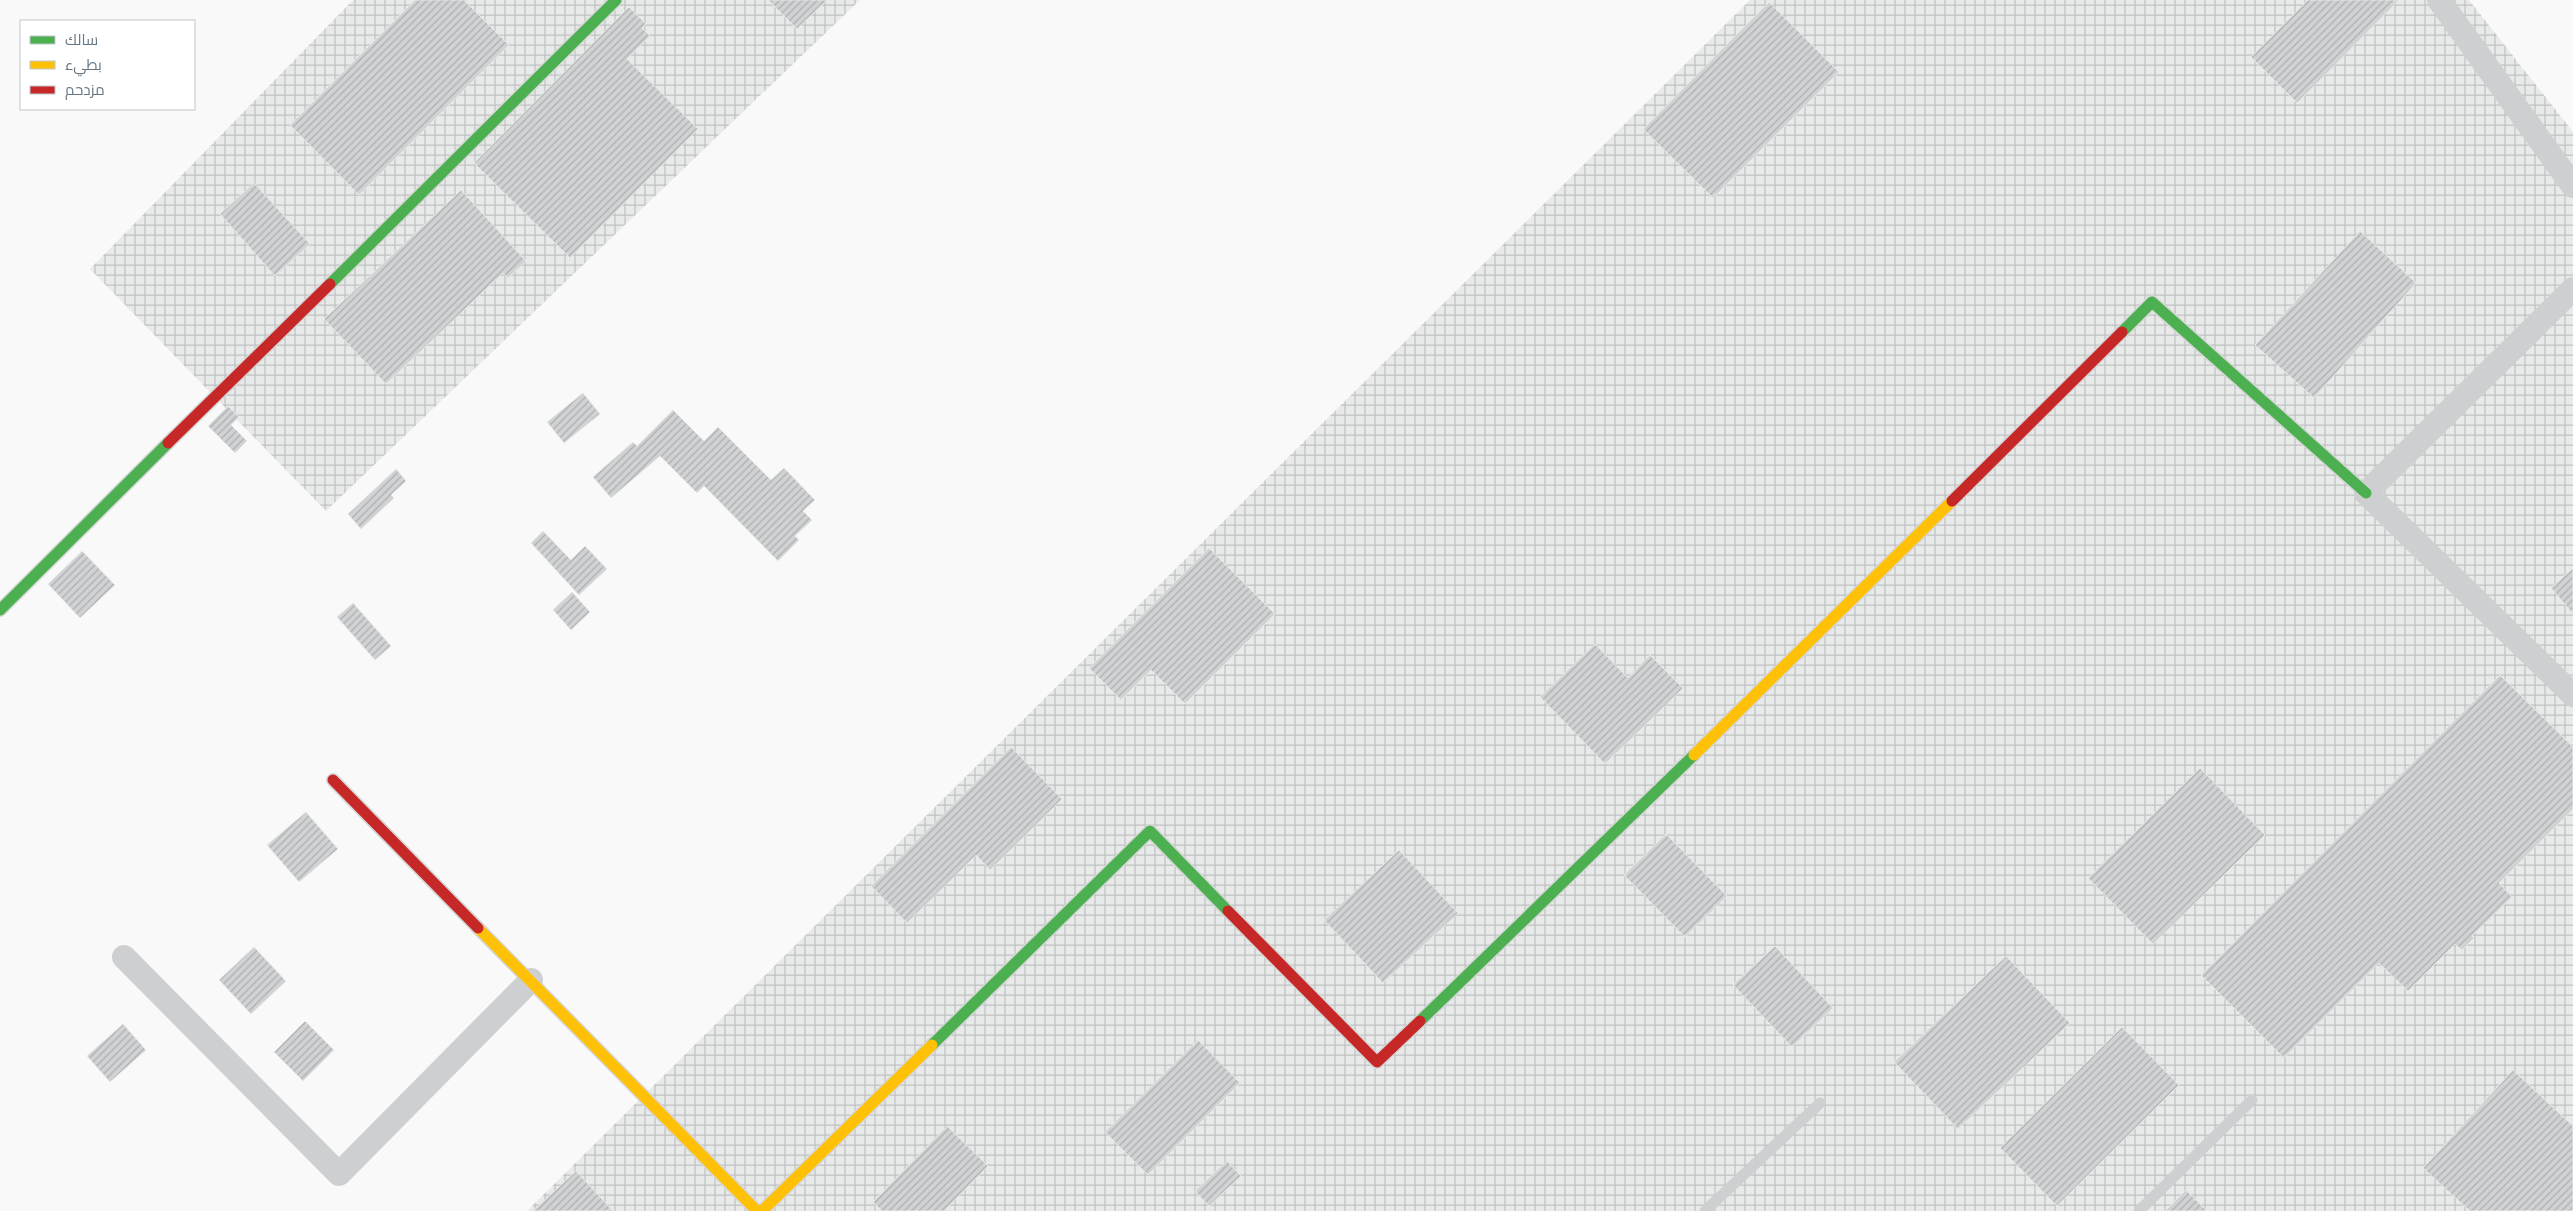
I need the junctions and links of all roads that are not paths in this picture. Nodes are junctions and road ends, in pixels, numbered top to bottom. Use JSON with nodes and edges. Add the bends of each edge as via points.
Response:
{"nodes":[{"id":1,"x":616,"y":0,"type":"edge"},
{"id":2,"x":2439,"y":0,"type":"edge"},
{"id":3,"x":2573,"y":186,"type":"edge"},
{"id":4,"x":2573,"y":289,"type":"edge"},
{"id":5,"x":2366,"y":493,"type":"junction"},
{"id":6,"x":0,"y":610,"type":"edge"},
{"id":7,"x":2573,"y":696,"type":"edge"},
{"id":8,"x":333,"y":780,"type":"dead end"},
{"id":9,"x":124,"y":957,"type":"dead end"},
{"id":10,"x":530,"y":980,"type":"junction"},
{"id":11,"x":2252,"y":1100,"type":"dead end"},
{"id":12,"x":1820,"y":1103,"type":"dead end"},
{"id":13,"x":757,"y":1211,"type":"edge"},
{"id":14,"x":762,"y":1211,"type":"edge"},
{"id":15,"x":1705,"y":1211,"type":"edge"},
{"id":16,"x":2139,"y":1211,"type":"edge"}],
"edges":[{"from":1,"to":6,"type":"street"},
{"from":2,"to":3,"type":"street"},
{"from":4,"to":5,"type":"street"},
{"from":5,"to":7,"type":"street"},
{"from":5,"to":14,"type":"street","via":[[2152,302],[1766,686],[1377,1062],[1150,831]]},
{"from":8,"to":10,"type":"street"},
{"from":9,"to":10,"type":"street","via":[[339,1174]]},
{"from":10,"to":13,"type":"street"},
{"from":11,"to":16,"type":"lane"},
{"from":12,"to":15,"type":"lane"}]}
